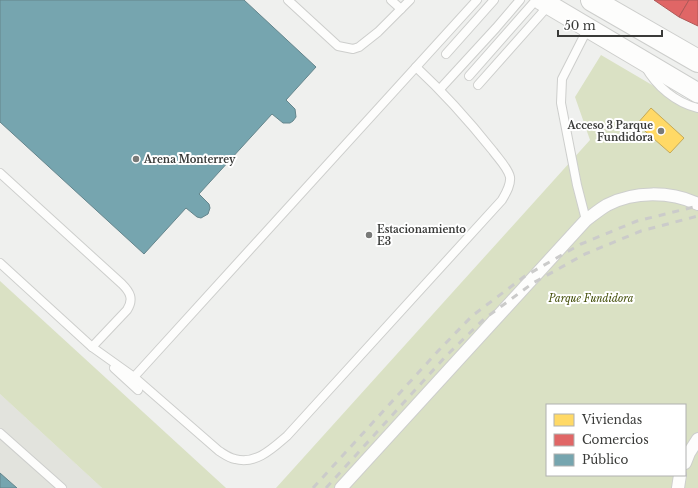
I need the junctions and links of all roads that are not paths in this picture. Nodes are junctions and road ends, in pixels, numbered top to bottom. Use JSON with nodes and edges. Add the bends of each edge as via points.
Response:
{"nodes":[{"id":1,"x":288,"y":0,"type":"edge"},
{"id":2,"x":391,"y":0,"type":"edge"},
{"id":3,"x":410,"y":0,"type":"edge"},
{"id":4,"x":477,"y":0,"type":"edge"},
{"id":5,"x":494,"y":0,"type":"edge"},
{"id":6,"x":520,"y":0,"type":"edge"},
{"id":7,"x":592,"y":0,"type":"edge"},
{"id":8,"x":542,"y":2,"type":"edge"},
{"id":9,"x":401,"y":9,"type":"junction"},
{"id":10,"x":588,"y":28,"type":"junction"},
{"id":11,"x":446,"y":54,"type":"dead end"},
{"id":12,"x":640,"y":59,"type":"junction"},
{"id":13,"x":698,"y":61,"type":"edge"},
{"id":14,"x":416,"y":67,"type":"junction"},
{"id":15,"x":469,"y":76,"type":"dead end"},
{"id":16,"x":478,"y":84,"type":"dead end"},
{"id":17,"x":440,"y":89,"type":"junction"},
{"id":18,"x":698,"y":93,"type":"edge"},
{"id":19,"x":698,"y":108,"type":"edge"},
{"id":20,"x":0,"y":173,"type":"edge"},
{"id":21,"x":698,"y":204,"type":"edge"},
{"id":22,"x":586,"y":220,"type":"junction"},
{"id":23,"x":0,"y":263,"type":"edge"},
{"id":24,"x":92,"y":347,"type":"junction"},
{"id":25,"x":134,"y":377,"type":"junction"},
{"id":26,"x":138,"y":390,"type":"dead end"},
{"id":27,"x":0,"y":433,"type":"edge"},
{"id":28,"x":698,"y":439,"type":"edge"},
{"id":29,"x":686,"y":460,"type":"edge"},
{"id":30,"x":680,"y":476,"type":"edge"},
{"id":31,"x":62,"y":488,"type":"edge"},
{"id":32,"x":341,"y":488,"type":"edge"},
{"id":33,"x":678,"y":488,"type":"edge"}],
"edges":[{"from":1,"to":9,"type":"lane","via":[[338,46],[353,49],[359,47]]},
{"from":2,"to":9,"type":"lane"},
{"from":3,"to":9,"type":"lane"},
{"from":4,"to":14,"type":"lane"},
{"from":5,"to":11,"type":"lane"},
{"from":6,"to":17,"type":"lane"},
{"from":7,"to":13,"type":"main road"},
{"from":8,"to":10,"type":"street"},
{"from":8,"to":15,"type":"lane"},
{"from":8,"to":16,"type":"lane"},
{"from":10,"to":12,"type":"street"},
{"from":10,"to":22,"type":"lane","via":[[562,79],[561,103]]},
{"from":12,"to":18,"type":"street"},
{"from":12,"to":19,"type":"lane","via":[[662,89]]},
{"from":14,"to":17,"type":"lane"},
{"from":14,"to":25,"type":"lane"},
{"from":17,"to":25,"type":"lane","via":[[504,165],[510,176],[507,192],[287,436],[258,457],[236,460],[219,451]]},
{"from":20,"to":24,"type":"lane","via":[[129,291],[130,305],[127,310]]},
{"from":21,"to":22,"type":"street","via":[[664,194],[633,196],[607,205]]},
{"from":22,"to":32,"type":"street"},
{"from":23,"to":24,"type":"lane"},
{"from":24,"to":25,"type":"lane"},
{"from":24,"to":26,"type":"lane"},
{"from":27,"to":31,"type":"lane"},
{"from":28,"to":29,"type":"street"},
{"from":30,"to":33,"type":"street"}]}
